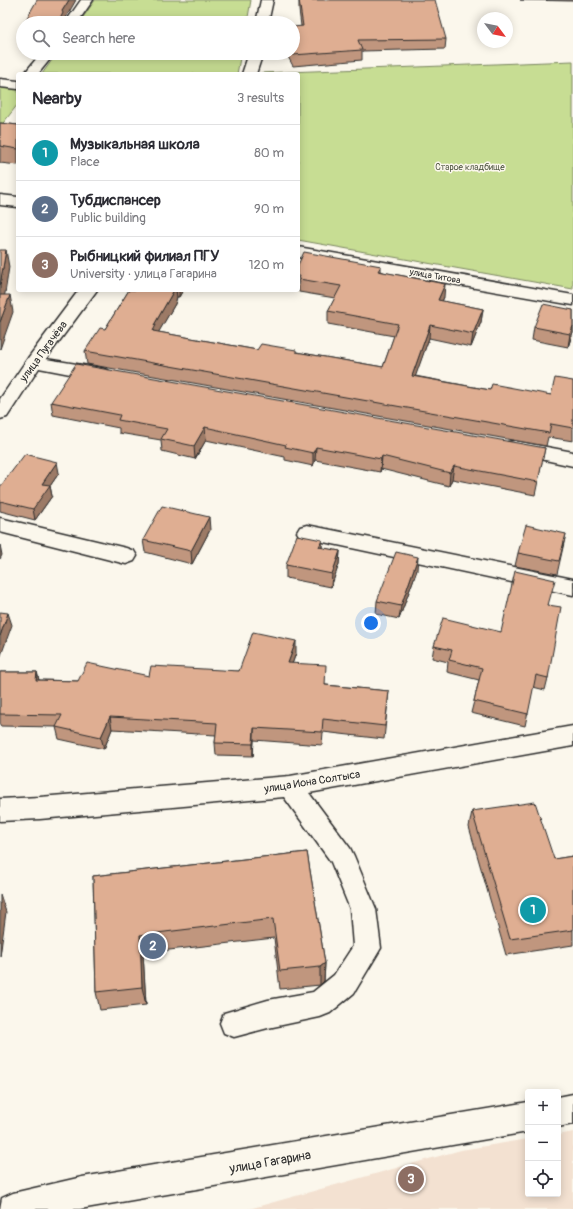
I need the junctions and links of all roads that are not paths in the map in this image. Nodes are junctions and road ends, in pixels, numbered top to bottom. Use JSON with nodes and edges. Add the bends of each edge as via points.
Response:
{"nodes":[{"id":1,"x":87,"y":0,"type":"edge"},
{"id":2,"x":267,"y":0,"type":"edge"},
{"id":3,"x":76,"y":16,"type":"edge"},
{"id":4,"x":264,"y":16,"type":"edge"},
{"id":5,"x":43,"y":60,"type":"edge"},
{"id":6,"x":254,"y":60,"type":"edge"},
{"id":7,"x":34,"y":72,"type":"edge"},
{"id":8,"x":250,"y":72,"type":"edge"},
{"id":9,"x":0,"y":83,"type":"edge"},
{"id":10,"x":16,"y":85,"type":"edge"},
{"id":11,"x":0,"y":200,"type":"edge"},
{"id":12,"x":16,"y":202,"type":"edge"},
{"id":13,"x":300,"y":252,"type":"edge"},
{"id":14,"x":86,"y":292,"type":"edge"},
{"id":15,"x":573,"y":300,"type":"edge"},
{"id":16,"x":34,"y":362,"type":"junction"},
{"id":17,"x":121,"y":377,"type":"edge"},
{"id":18,"x":0,"y":413,"type":"edge"},
{"id":19,"x":494,"y":443,"type":"edge"},
{"id":20,"x":573,"y":459,"type":"edge"},
{"id":21,"x":0,"y":525,"type":"edge"},
{"id":22,"x":307,"y":532,"type":"dead end"},
{"id":23,"x":126,"y":556,"type":"dead end"},
{"id":24,"x":573,"y":587,"type":"edge"},
{"id":25,"x":573,"y":736,"type":"edge"},
{"id":26,"x":290,"y":786,"type":"junction"},
{"id":27,"x":0,"y":810,"type":"edge"},
{"id":28,"x":234,"y":1023,"type":"dead end"},
{"id":29,"x":573,"y":1109,"type":"edge"},
{"id":30,"x":561,"y":1111,"type":"edge"},
{"id":31,"x":525,"y":1118,"type":"edge"},
{"id":32,"x":13,"y":1209,"type":"edge"}],
"edges":[{"from":1,"to":3,"type":"street"},
{"from":2,"to":4,"type":"street"},
{"from":5,"to":7,"type":"street"},
{"from":6,"to":8,"type":"street"},
{"from":9,"to":10,"type":"street"},
{"from":11,"to":12,"type":"street"},
{"from":13,"to":15,"type":"street","name":"улица Титова"},
{"from":14,"to":16,"type":"street","name":"улица Пугачёва"},
{"from":16,"to":17,"type":"street"},
{"from":16,"to":18,"type":"street","name":"улица Пугачёва"},
{"from":19,"to":20,"type":"street"},
{"from":21,"to":23,"type":"street"},
{"from":22,"to":24,"type":"street"},
{"from":25,"to":26,"type":"street","name":"улица Иона Солтыса"},
{"from":26,"to":27,"type":"street","name":"улица Иона Солтыса"},
{"from":26,"to":28,"type":"street","via":[[341,856],[363,909],[367,948],[344,984],[320,1004]]},
{"from":29,"to":30,"type":"street"},
{"from":31,"to":32,"type":"street","name":"улица Гагарина","via":[[82,1193]]}]}
